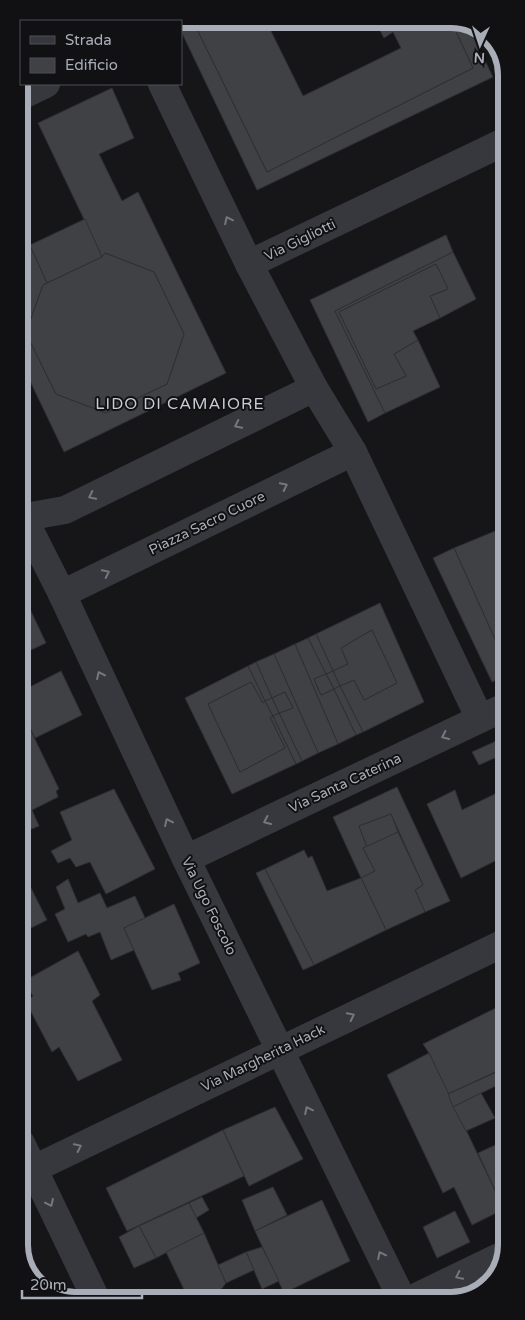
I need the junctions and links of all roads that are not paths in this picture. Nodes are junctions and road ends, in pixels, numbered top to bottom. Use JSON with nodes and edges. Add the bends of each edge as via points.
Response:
{"nodes":[{"id":1,"x":44,"y":85,"type":"edge"},
{"id":2,"x":162,"y":85,"type":"edge"},
{"id":3,"x":28,"y":93,"type":"edge"},
{"id":4,"x":498,"y":145,"type":"edge"},
{"id":5,"x":249,"y":264,"type":"junction"},
{"id":6,"x":314,"y":388,"type":"junction"},
{"id":7,"x":353,"y":452,"type":"junction"},
{"id":8,"x":28,"y":515,"type":"edge"},
{"id":9,"x":28,"y":529,"type":"edge"},
{"id":10,"x":62,"y":594,"type":"junction"},
{"id":11,"x":498,"y":710,"type":"edge"},
{"id":12,"x":480,"y":719,"type":"junction"},
{"id":13,"x":186,"y":859,"type":"junction"},
{"id":14,"x":498,"y":946,"type":"edge"},
{"id":15,"x":279,"y":1051,"type":"junction"},
{"id":16,"x":28,"y":1172,"type":"edge"},
{"id":17,"x":496,"y":1258,"type":"edge"},
{"id":18,"x":92,"y":1292,"type":"edge"},
{"id":19,"x":399,"y":1292,"type":"edge"},
{"id":20,"x":426,"y":1292,"type":"edge"}],
"edges":[{"from":1,"to":3,"type":"street"},
{"from":5,"to":2,"type":"street","name":"Via Gigliotti","one_way":true},
{"from":4,"to":5,"type":"street","name":"Via Gigliotti"},
{"from":5,"to":6,"type":"street"},
{"from":6,"to":7,"type":"street"},
{"from":6,"to":8,"type":"street","one_way":true,"via":[[65,510]]},
{"from":10,"to":7,"type":"street","name":"Piazza Sacro Cuore","one_way":true},
{"from":7,"to":12,"type":"street"},
{"from":9,"to":10,"type":"street","name":"Via Ugo Foscolo"},
{"from":13,"to":10,"type":"street","name":"Via Ugo Foscolo","one_way":true},
{"from":11,"to":12,"type":"street","name":"Via Santa Caterina"},
{"from":12,"to":13,"type":"street","name":"Via Santa Caterina","one_way":true},
{"from":13,"to":15,"type":"street","name":"Via Ugo Foscolo"},
{"from":15,"to":14,"type":"street","name":"Via Margherita Hack","one_way":true},
{"from":16,"to":15,"type":"street","name":"Via Margherita Hack","one_way":true},
{"from":19,"to":15,"type":"street","name":"Via Ugo Foscolo","one_way":true},
{"from":16,"to":18,"type":"street","one_way":true},
{"from":17,"to":20,"type":"street","one_way":true}]}
